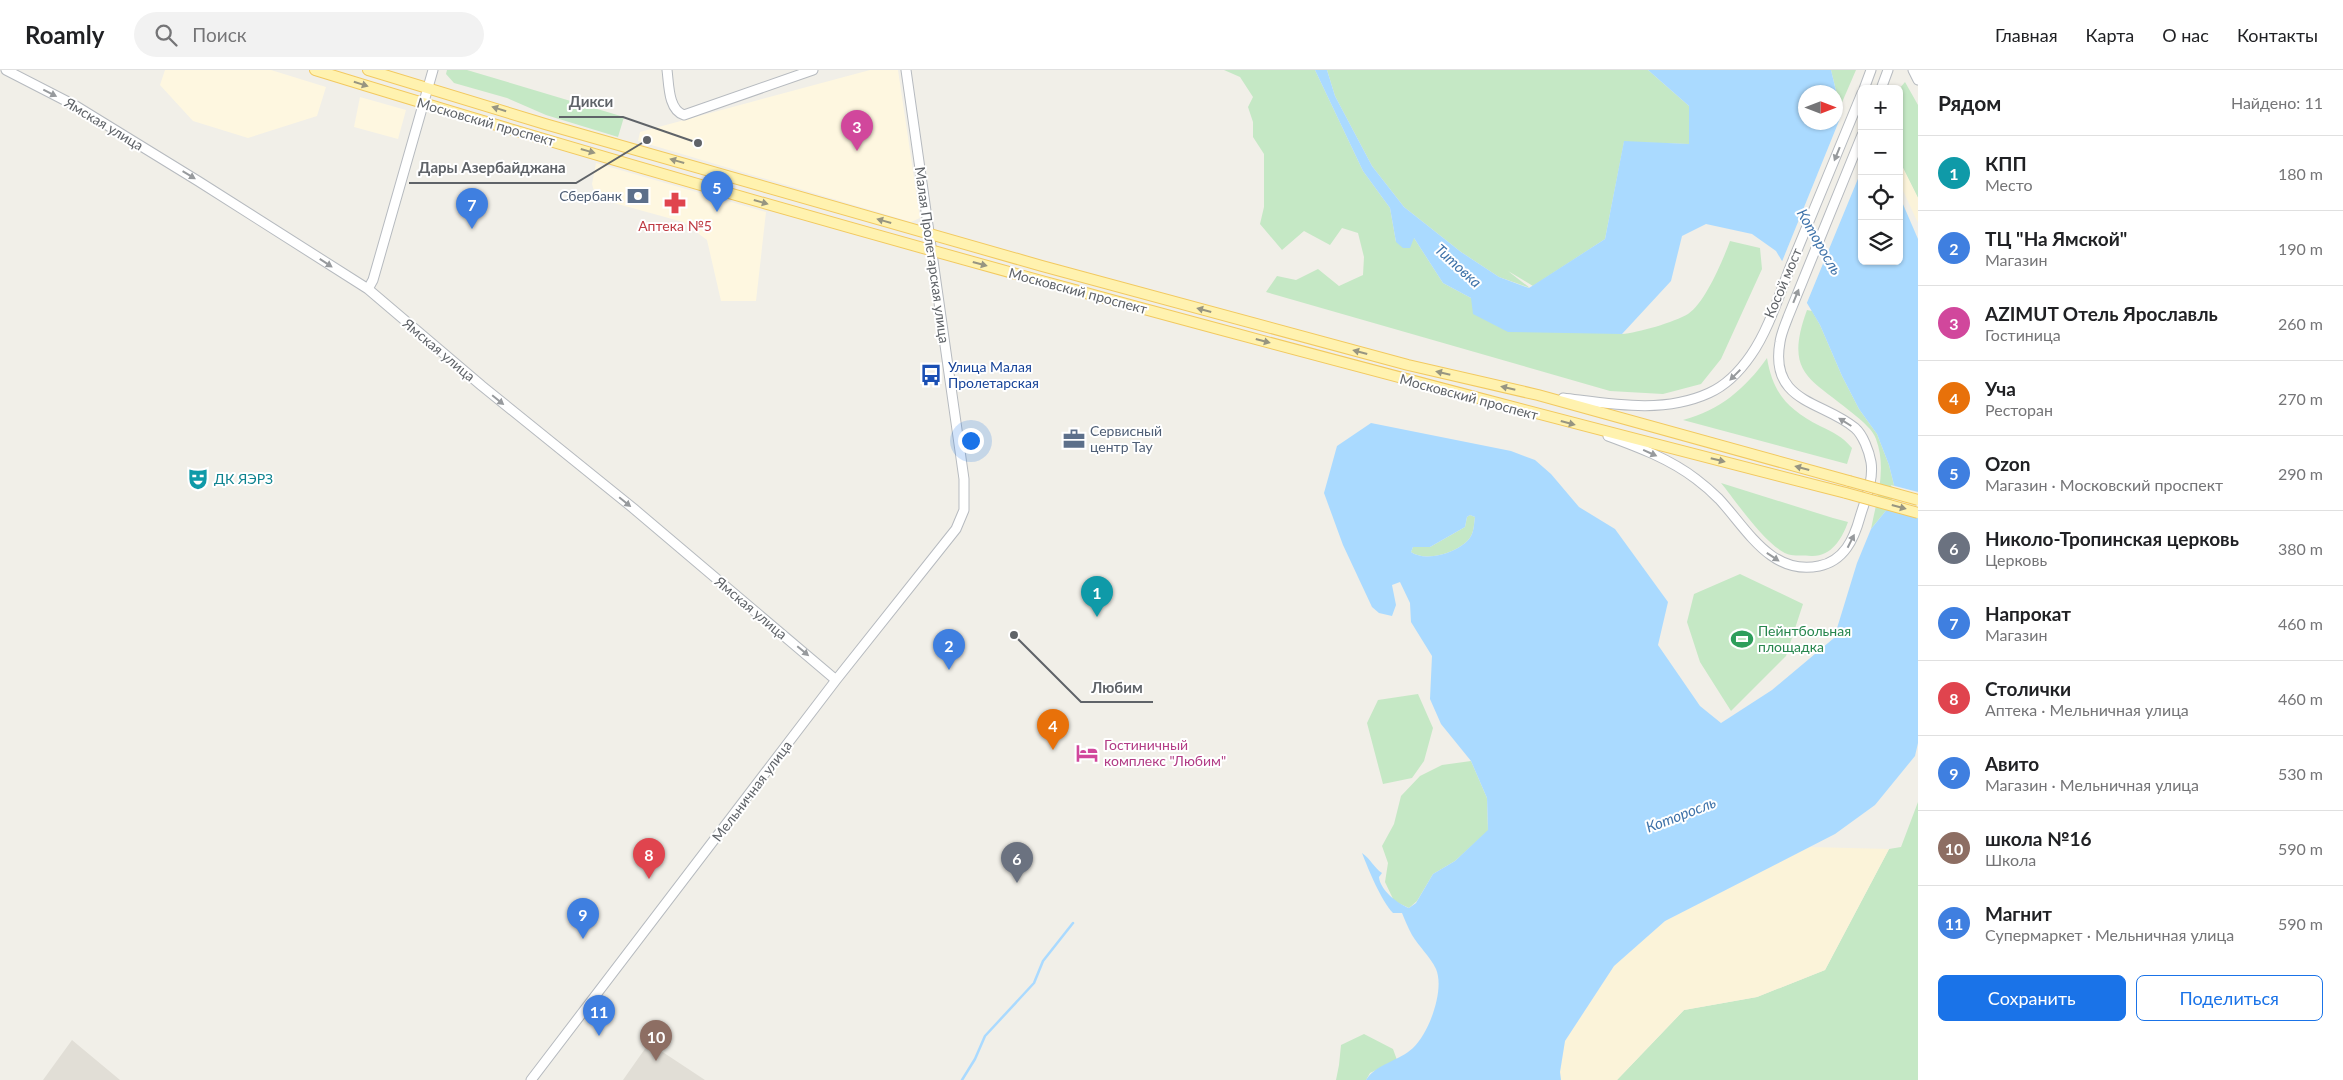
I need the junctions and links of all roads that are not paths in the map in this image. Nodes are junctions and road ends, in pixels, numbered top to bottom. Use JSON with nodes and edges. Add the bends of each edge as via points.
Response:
{"nodes":[{"id":1,"x":6,"y":70,"type":"edge"},
{"id":2,"x":314,"y":70,"type":"edge"},
{"id":3,"x":368,"y":70,"type":"edge"},
{"id":4,"x":433,"y":70,"type":"edge"},
{"id":5,"x":667,"y":70,"type":"edge"},
{"id":6,"x":813,"y":70,"type":"edge"},
{"id":7,"x":906,"y":70,"type":"edge"},
{"id":8,"x":1871,"y":70,"type":"edge"},
{"id":9,"x":1888,"y":70,"type":"edge"},
{"id":10,"x":1913,"y":70,"type":"edge"},
{"id":11,"x":1918,"y":80,"type":"edge"},
{"id":12,"x":1865,"y":85,"type":"edge"},
{"id":13,"x":1882,"y":85,"type":"edge"},
{"id":14,"x":428,"y":88,"type":"junction"},
{"id":15,"x":1858,"y":103,"type":"edge"},
{"id":16,"x":423,"y":104,"type":"junction"},
{"id":17,"x":1858,"y":145,"type":"edge"},
{"id":18,"x":930,"y":234,"type":"junction"},
{"id":19,"x":932,"y":251,"type":"junction"},
{"id":20,"x":368,"y":289,"type":"junction"},
{"id":21,"x":1538,"y":395,"type":"junction"},
{"id":22,"x":1589,"y":428,"type":"junction"},
{"id":23,"x":965,"y":500,"type":"joint"},
{"id":24,"x":1918,"y":500,"type":"edge"},
{"id":25,"x":1918,"y":512,"type":"edge"},
{"id":26,"x":836,"y":680,"type":"junction"},
{"id":27,"x":531,"y":1080,"type":"edge"}],
"edges":[{"from":1,"to":20,"type":"main road","name":"Ямская улица","one_way":true,"via":[[92,116]]},
{"from":2,"to":16,"type":"main road","name":"Московский проспект","one_way":true},
{"from":3,"to":14,"type":"main road","name":"Московский проспект"},
{"from":4,"to":14,"type":"main road"},
{"from":5,"to":6,"type":"main road","via":[[674,108],[678,113],[688,114]]},
{"from":7,"to":18,"type":"main road","name":"Малая Пролетарская улица"},
{"from":8,"to":12,"type":"main road"},
{"from":9,"to":13,"type":"main road"},
{"from":10,"to":11,"type":"main road"},
{"from":14,"to":16,"type":"main road"},
{"from":18,"to":14,"type":"main road","name":"Московский проспект","one_way":true},
{"from":15,"to":21,"type":"main road","name":"Косой мост","one_way":true,"via":[[1762,334],[1752,354],[1728,381],[1710,392],[1672,404],[1639,406]]},
{"from":16,"to":19,"type":"main road","name":"Московский проспект","one_way":true},
{"from":16,"to":20,"type":"main road"},
{"from":22,"to":17,"type":"main road","name":"Косой мост","one_way":true,"via":[[1663,459],[1695,479],[1718,498],[1762,549],[1785,565],[1806,569],[1839,558],[1850,544],[1868,490],[1871,461],[1856,429],[1798,397],[1782,374],[1778,359],[1788,317]]},
{"from":18,"to":19,"type":"main road","name":"Малая Пролетарская улица"},
{"from":21,"to":18,"type":"main road","name":"Московский проспект","one_way":true,"via":[[1408,365]]},
{"from":19,"to":22,"type":"main road","name":"Московский проспект","one_way":true},
{"from":19,"to":23,"type":"main road","name":"Малая Пролетарская улица"},
{"from":20,"to":26,"type":"main road","name":"Ямская улица","one_way":true},
{"from":24,"to":21,"type":"main road","name":"Московский проспект","one_way":true,"bridge":true},
{"from":22,"to":25,"type":"main road","name":"Московский проспект","one_way":true,"bridge":true},
{"from":23,"to":26,"type":"main road","name":"Мельничная улица","via":[[961,519],[952,536]]},
{"from":26,"to":27,"type":"main road","name":"Мельничная улица"}]}
